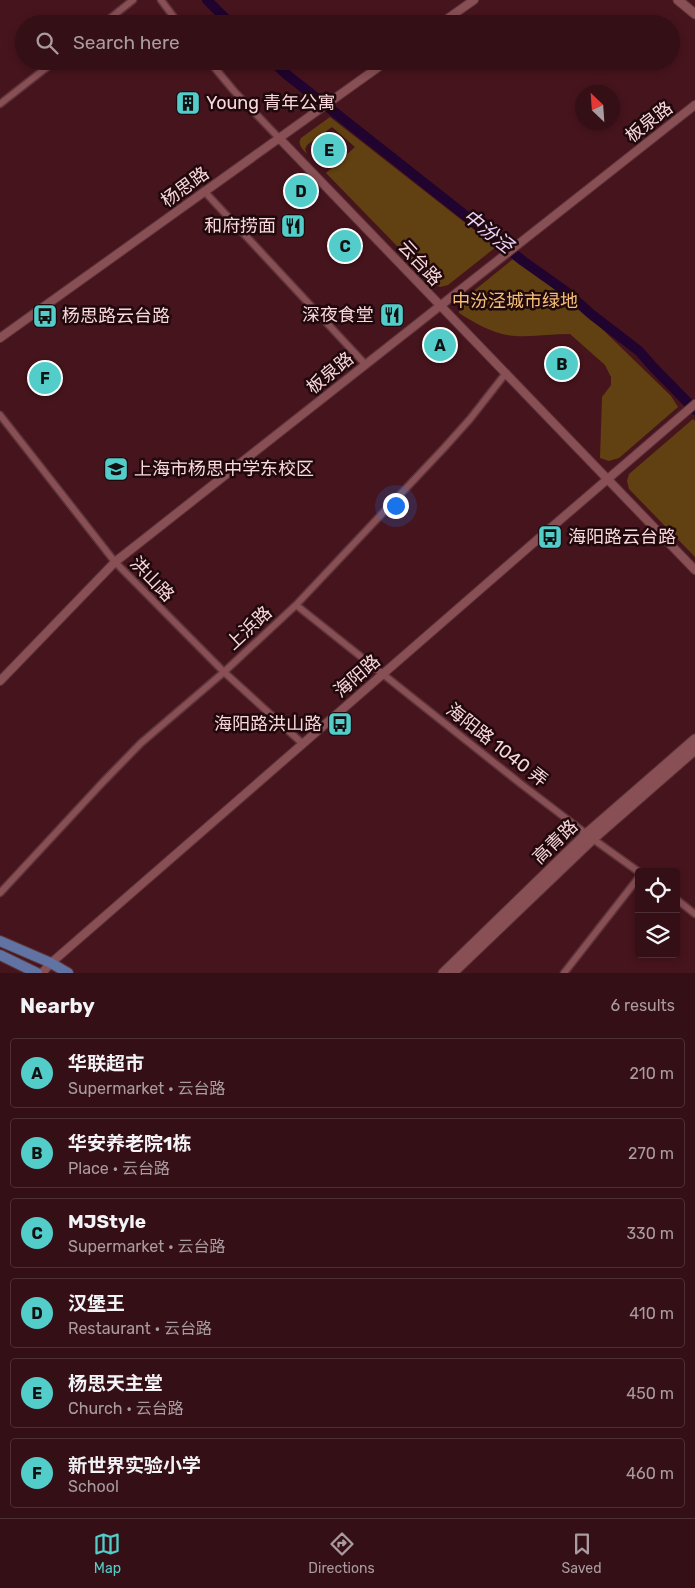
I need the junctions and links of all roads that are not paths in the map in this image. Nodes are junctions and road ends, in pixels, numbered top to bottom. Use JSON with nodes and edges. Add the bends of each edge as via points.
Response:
{"nodes":[{"id":1,"x":133,"y":0,"type":"edge"},
{"id":2,"x":160,"y":0,"type":"edge"},
{"id":3,"x":474,"y":0,"type":"edge"},
{"id":4,"x":678,"y":0,"type":"edge"},
{"id":5,"x":695,"y":14,"type":"edge"},
{"id":6,"x":114,"y":15,"type":"edge"},
{"id":7,"x":172,"y":15,"type":"edge"},
{"id":8,"x":453,"y":15,"type":"edge"},
{"id":9,"x":43,"y":70,"type":"edge"},
{"id":10,"x":216,"y":70,"type":"edge"},
{"id":11,"x":374,"y":70,"type":"edge"},
{"id":12,"x":0,"y":104,"type":"edge"},
{"id":13,"x":695,"y":105,"type":"edge"},
{"id":14,"x":279,"y":138,"type":"junction"},
{"id":15,"x":204,"y":191,"type":"junction"},
{"id":16,"x":439,"y":305,"type":"junction"},
{"id":17,"x":0,"y":338,"type":"edge"},
{"id":18,"x":365,"y":364,"type":"junction"},
{"id":19,"x":506,"y":373,"type":"junction"},
{"id":20,"x":695,"y":404,"type":"edge"},
{"id":21,"x":0,"y":415,"type":"edge"},
{"id":22,"x":608,"y":480,"type":"junction"},
{"id":23,"x":115,"y":562,"type":"junction"},
{"id":24,"x":695,"y":570,"type":"edge"},
{"id":25,"x":296,"y":605,"type":"junction"},
{"id":26,"x":224,"y":672,"type":"junction"},
{"id":27,"x":382,"y":674,"type":"junction"},
{"id":28,"x":0,"y":681,"type":"edge"},
{"id":29,"x":695,"y":739,"type":"edge"},
{"id":30,"x":303,"y":744,"type":"junction"},
{"id":31,"x":695,"y":750,"type":"edge"},
{"id":32,"x":589,"y":837,"type":"junction"},
{"id":33,"x":635,"y":869,"type":"edge"},
{"id":34,"x":635,"y":882,"type":"edge"},
{"id":35,"x":0,"y":893,"type":"edge"},
{"id":36,"x":680,"y":902,"type":"edge"},
{"id":37,"x":695,"y":914,"type":"edge"},
{"id":38,"x":0,"y":941,"type":"edge"},
{"id":39,"x":0,"y":955,"type":"edge"},
{"id":40,"x":51,"y":963,"type":"junction"},
{"id":41,"x":37,"y":973,"type":"edge"},
{"id":42,"x":42,"y":973,"type":"edge"},
{"id":43,"x":68,"y":973,"type":"edge"},
{"id":44,"x":443,"y":973,"type":"edge"},
{"id":45,"x":453,"y":973,"type":"edge"},
{"id":46,"x":564,"y":973,"type":"edge"}],
"edges":[{"from":1,"to":6,"type":"street"},
{"from":2,"to":7,"type":"street"},
{"from":3,"to":8,"type":"street"},
{"from":4,"to":5,"type":"main road"},
{"from":9,"to":12,"type":"street"},
{"from":10,"to":14,"type":"street","name":"云台路"},
{"from":11,"to":14,"type":"street","name":"杨思路"},
{"from":13,"to":16,"type":"street","name":"板泉路"},
{"from":14,"to":15,"type":"street","name":"杨思路"},
{"from":14,"to":16,"type":"street","name":"云台路"},
{"from":15,"to":17,"type":"street","name":"杨思路"},
{"from":15,"to":18,"type":"street"},
{"from":16,"to":18,"type":"street","name":"板泉路"},
{"from":16,"to":19,"type":"street","name":"云台路"},
{"from":18,"to":23,"type":"street","name":"板泉路"},
{"from":19,"to":22,"type":"street","name":"云台路"},
{"from":19,"to":25,"type":"street","name":"上浜路","via":[[444,448]]},
{"from":20,"to":22,"type":"street","name":"海阳路"},
{"from":21,"to":23,"type":"street","name":"洪山路"},
{"from":22,"to":24,"type":"street","name":"云台路"},
{"from":22,"to":27,"type":"street","name":"海阳路"},
{"from":23,"to":26,"type":"street","name":"洪山路"},
{"from":23,"to":28,"type":"street","name":"板泉路"},
{"from":25,"to":26,"type":"street","name":"上浜路"},
{"from":25,"to":27,"type":"street","name":"海阳路 1040 弄"},
{"from":26,"to":30,"type":"street","name":"洪山路"},
{"from":26,"to":35,"type":"street","name":"上浜路","via":[[141,743]]},
{"from":27,"to":30,"type":"street","name":"海阳路"},
{"from":27,"to":32,"type":"street","name":"海阳路 1040 弄"},
{"from":29,"to":32,"type":"main road","name":"高青路"},
{"from":30,"to":40,"type":"street","name":"海阳路"},
{"from":31,"to":32,"type":"main road","name":"高青路"},
{"from":32,"to":33,"type":"street"},
{"from":32,"to":44,"type":"main road","name":"高青路"},
{"from":32,"to":45,"type":"main road","name":"高青路"},
{"from":34,"to":46,"type":"street"},
{"from":36,"to":37,"type":"street"},
{"from":38,"to":40,"type":"main road"},
{"from":39,"to":41,"type":"main road"},
{"from":40,"to":42,"type":"street","name":"海阳路"},
{"from":40,"to":43,"type":"main road"}]}
